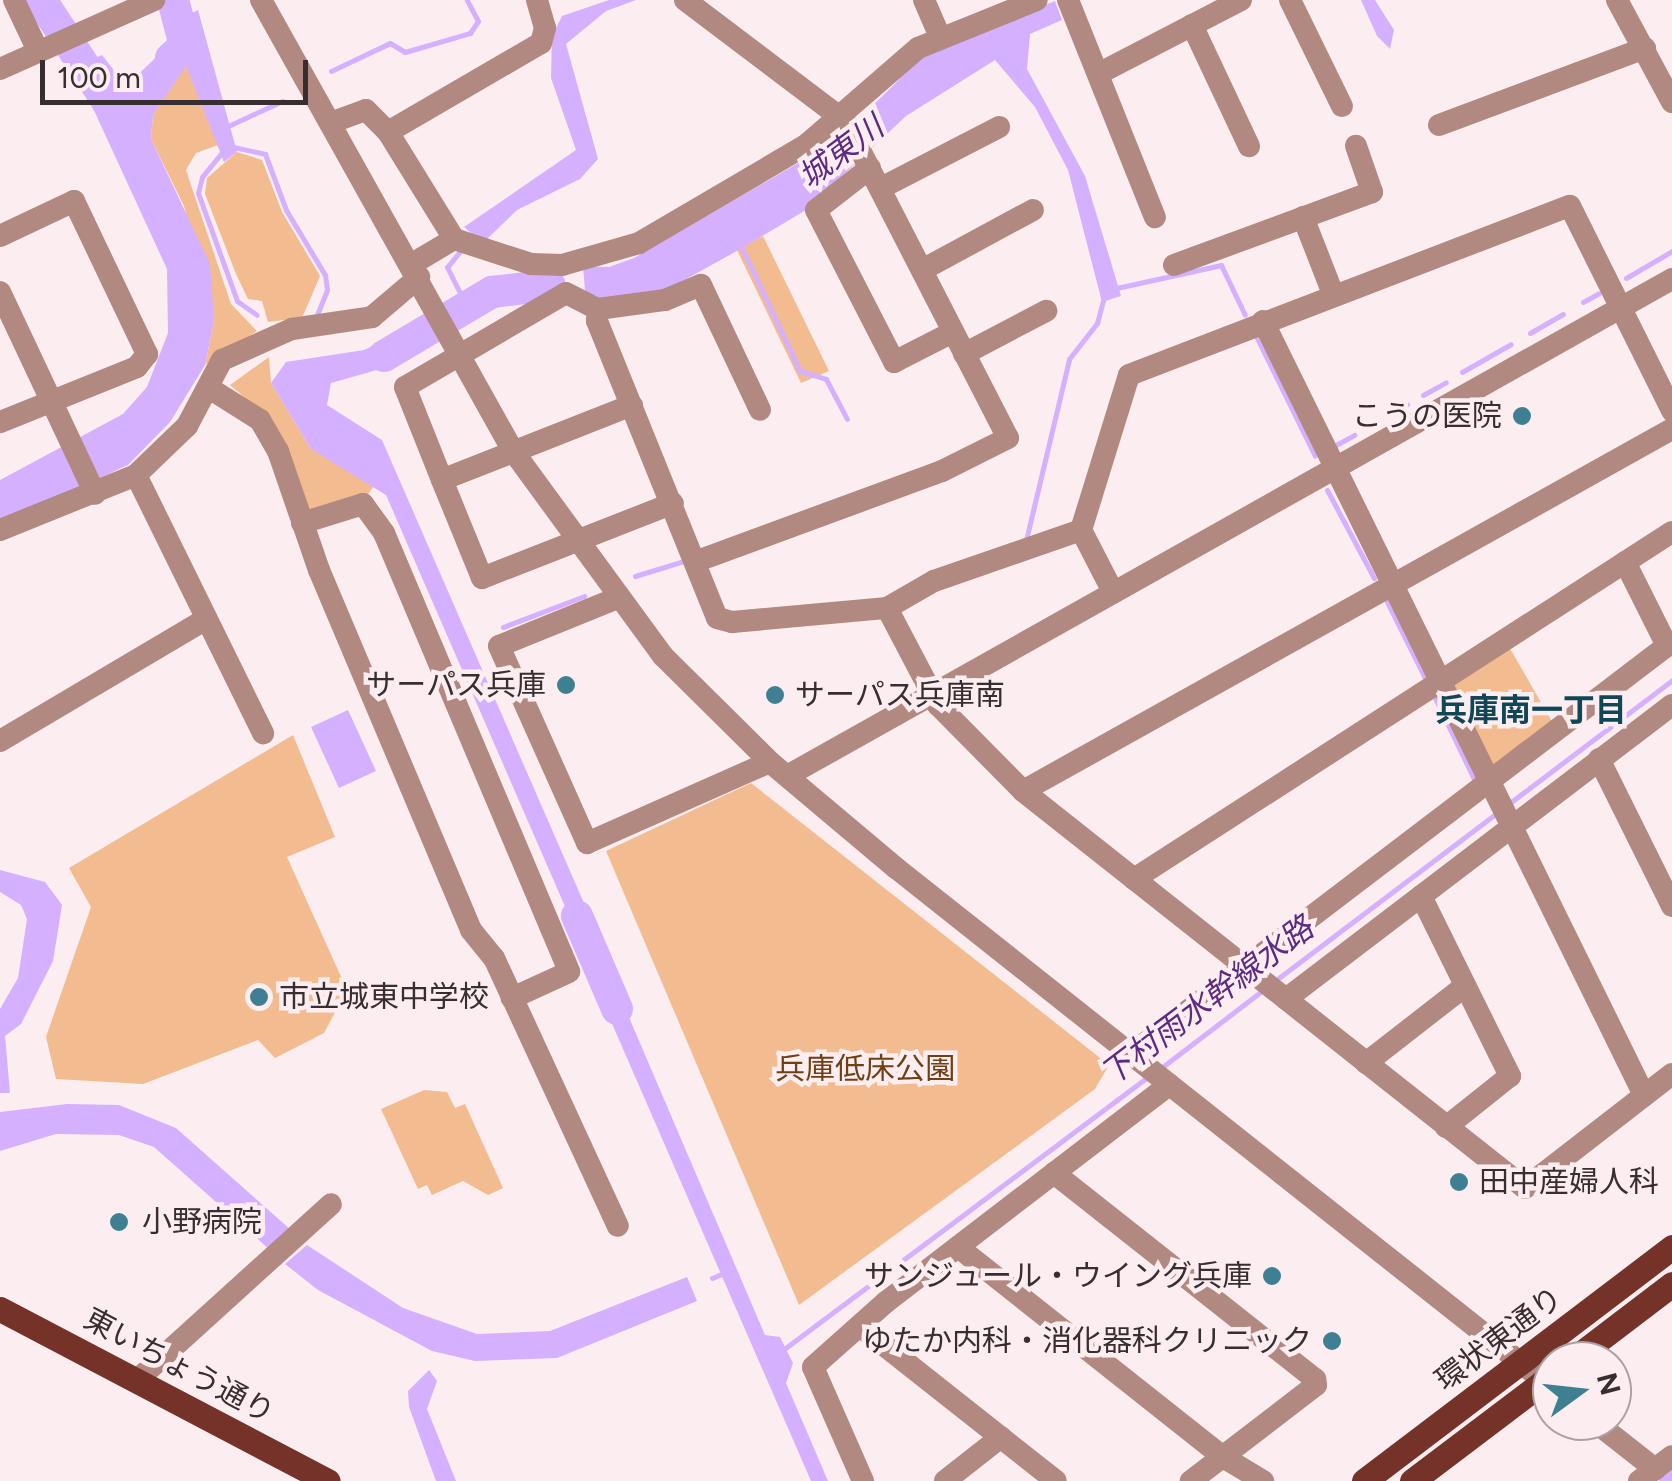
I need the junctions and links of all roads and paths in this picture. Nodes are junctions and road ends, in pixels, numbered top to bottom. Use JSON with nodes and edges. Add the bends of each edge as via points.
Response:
{"nodes":[{"id":1,"x":11,"y":0,"type":"edge"},
{"id":2,"x":152,"y":0,"type":"edge"},
{"id":3,"x":261,"y":0,"type":"edge"},
{"id":4,"x":537,"y":0,"type":"edge"},
{"id":5,"x":685,"y":0,"type":"edge"},
{"id":6,"x":924,"y":0,"type":"edge"},
{"id":7,"x":1068,"y":0,"type":"edge"},
{"id":8,"x":1241,"y":0,"type":"edge"},
{"id":9,"x":1290,"y":0,"type":"edge"},
{"id":10,"x":1617,"y":0,"type":"edge"},
{"id":11,"x":1029,"y":2,"type":"edge"},
{"id":12,"x":0,"y":4,"type":"edge"},
{"id":13,"x":1192,"y":25,"type":"junction"},
{"id":14,"x":940,"y":37,"type":"junction"},
{"id":15,"x":1645,"y":48,"type":"junction"},
{"id":16,"x":38,"y":51,"type":"junction"},
{"id":17,"x":0,"y":69,"type":"edge"},
{"id":18,"x":1098,"y":74,"type":"junction"},
{"id":19,"x":1672,"y":102,"type":"edge"},
{"id":20,"x":1342,"y":106,"type":"dead end"},
{"id":21,"x":842,"y":119,"type":"junction"},
{"id":22,"x":330,"y":123,"type":"junction"},
{"id":23,"x":1439,"y":125,"type":"dead end"},
{"id":24,"x":999,"y":127,"type":"dead end"},
{"id":25,"x":388,"y":132,"type":"junction"},
{"id":26,"x":1249,"y":146,"type":"dead end"},
{"id":27,"x":1356,"y":146,"type":"dead end"},
{"id":28,"x":872,"y":172,"type":"junction"},
{"id":29,"x":1033,"y":210,"type":"dead end"},
{"id":30,"x":1155,"y":217,"type":"dead end"},
{"id":31,"x":1303,"y":217,"type":"junction"},
{"id":32,"x":0,"y":236,"type":"edge"},
{"id":33,"x":461,"y":243,"type":"junction"},
{"id":34,"x":562,"y":265,"type":"junction"},
{"id":35,"x":1174,"y":266,"type":"dead end"},
{"id":36,"x":922,"y":270,"type":"junction"},
{"id":37,"x":419,"y":277,"type":"junction"},
{"id":38,"x":1672,"y":280,"type":"edge"},
{"id":39,"x":0,"y":292,"type":"edge"},
{"id":40,"x":566,"y":293,"type":"junction"},
{"id":41,"x":1333,"y":294,"type":"junction"},
{"id":42,"x":1621,"y":308,"type":"junction"},
{"id":43,"x":598,"y":309,"type":"junction"},
{"id":44,"x":1046,"y":311,"type":"dead end"},
{"id":45,"x":1263,"y":321,"type":"junction"},
{"id":46,"x":953,"y":332,"type":"junction"},
{"id":47,"x":458,"y":351,"type":"junction"},
{"id":48,"x":964,"y":354,"type":"junction"},
{"id":49,"x":209,"y":388,"type":"junction"},
{"id":50,"x":52,"y":401,"type":"junction"},
{"id":51,"x":632,"y":405,"type":"junction"},
{"id":52,"x":760,"y":410,"type":"dead end"},
{"id":53,"x":1672,"y":410,"type":"edge"},
{"id":54,"x":0,"y":422,"type":"edge"},
{"id":55,"x":1672,"y":430,"type":"edge"},
{"id":56,"x":514,"y":451,"type":"junction"},
{"id":57,"x":1333,"y":468,"type":"junction"},
{"id":58,"x":136,"y":475,"type":"junction"},
{"id":59,"x":442,"y":480,"type":"junction"},
{"id":60,"x":95,"y":494,"type":"junction"},
{"id":61,"x":674,"y":503,"type":"junction"},
{"id":62,"x":302,"y":523,"type":"junction"},
{"id":63,"x":0,"y":530,"type":"edge"},
{"id":64,"x":1081,"y":530,"type":"junction"},
{"id":65,"x":1672,"y":532,"type":"edge"},
{"id":66,"x":575,"y":543,"type":"junction"},
{"id":67,"x":698,"y":561,"type":"junction"},
{"id":68,"x":1625,"y":562,"type":"junction"},
{"id":69,"x":1391,"y":584,"type":"junction"},
{"id":70,"x":1112,"y":590,"type":"junction"},
{"id":71,"x":615,"y":598,"type":"junction"},
{"id":72,"x":887,"y":608,"type":"junction"},
{"id":73,"x":206,"y":619,"type":"junction"},
{"id":74,"x":1670,"y":644,"type":"edge"},
{"id":75,"x":1439,"y":682,"type":"junction"},
{"id":76,"x":931,"y":691,"type":"junction"},
{"id":77,"x":1672,"y":705,"type":"edge"},
{"id":78,"x":263,"y":732,"type":"dead end"},
{"id":79,"x":0,"y":741,"type":"edge"},
{"id":80,"x":1599,"y":759,"type":"junction"},
{"id":81,"x":778,"y":769,"type":"junction"},
{"id":82,"x":1491,"y":786,"type":"junction"},
{"id":83,"x":1022,"y":791,"type":"junction"},
{"id":84,"x":1509,"y":823,"type":"junction"},
{"id":85,"x":1134,"y":880,"type":"junction"},
{"id":86,"x":1420,"y":896,"type":"junction"},
{"id":87,"x":1672,"y":906,"type":"edge"},
{"id":88,"x":1250,"y":971,"type":"junction"},
{"id":89,"x":1466,"y":986,"type":"junction"},
{"id":90,"x":1284,"y":997,"type":"junction"},
{"id":91,"x":512,"y":998,"type":"junction"},
{"id":92,"x":1137,"y":1059,"type":"junction"},
{"id":93,"x":1366,"y":1064,"type":"junction"},
{"id":94,"x":1672,"y":1074,"type":"edge"},
{"id":95,"x":1166,"y":1083,"type":"junction"},
{"id":96,"x":1644,"y":1095,"type":"junction"},
{"id":97,"x":1446,"y":1128,"type":"junction"},
{"id":98,"x":1054,"y":1173,"type":"junction"},
{"id":99,"x":331,"y":1204,"type":"dead end"},
{"id":100,"x":618,"y":1226,"type":"dead end"},
{"id":101,"x":958,"y":1247,"type":"junction"},
{"id":102,"x":1672,"y":1247,"type":"edge"},
{"id":103,"x":1672,"y":1284,"type":"edge"},
{"id":104,"x":0,"y":1310,"type":"edge"},
{"id":105,"x":862,"y":1327,"type":"junction"},
{"id":106,"x":1597,"y":1341,"type":"edge"},
{"id":107,"x":1521,"y":1364,"type":"junction"},
{"id":108,"x":1532,"y":1371,"type":"edge"},
{"id":109,"x":136,"y":1381,"type":"junction"},
{"id":110,"x":1532,"y":1394,"type":"edge"},
{"id":111,"x":1000,"y":1437,"type":"junction"},
{"id":112,"x":1619,"y":1441,"type":"edge"},
{"id":113,"x":1224,"y":1457,"type":"junction"},
{"id":114,"x":1655,"y":1469,"type":"edge"},
{"id":115,"x":328,"y":1481,"type":"edge"},
{"id":116,"x":863,"y":1481,"type":"edge"},
{"id":117,"x":945,"y":1481,"type":"edge"},
{"id":118,"x":1056,"y":1481,"type":"edge"},
{"id":119,"x":1190,"y":1481,"type":"edge"},
{"id":120,"x":1262,"y":1481,"type":"edge"},
{"id":121,"x":1364,"y":1481,"type":"edge"},
{"id":122,"x":1412,"y":1481,"type":"edge"}],
"edges":[{"from":1,"to":12,"type":"street"},
{"from":1,"to":16,"type":"street"},
{"from":2,"to":16,"type":"street"},
{"from":3,"to":22,"type":"street"},
{"from":4,"to":25,"type":"street","via":[[545,28],[540,44]]},
{"from":5,"to":21,"type":"street"},
{"from":6,"to":14,"type":"street"},
{"from":7,"to":18,"type":"street"},
{"from":8,"to":13,"type":"street"},
{"from":9,"to":20,"type":"street"},
{"from":10,"to":15,"type":"street"},
{"from":11,"to":14,"type":"street"},
{"from":13,"to":18,"type":"street"},
{"from":13,"to":26,"type":"street"},
{"from":14,"to":21,"type":"street"},
{"from":15,"to":19,"type":"street"},
{"from":15,"to":23,"type":"street"},
{"from":16,"to":17,"type":"street"},
{"from":18,"to":30,"type":"street"},
{"from":21,"to":28,"type":"street"},
{"from":21,"to":34,"type":"street","via":[[639,243]]},
{"from":22,"to":25,"type":"street","via":[[366,110]]},
{"from":22,"to":37,"type":"street"},
{"from":24,"to":28,"type":"street"},
{"from":25,"to":33,"type":"street"},
{"from":27,"to":31,"type":"street","via":[[1372,192]]},
{"from":28,"to":36,"type":"street"},
{"from":28,"to":46,"type":"street","via":[[816,210],[894,362]]},
{"from":29,"to":36,"type":"street"},
{"from":31,"to":35,"type":"street"},
{"from":31,"to":41,"type":"street"},
{"from":32,"to":50,"type":"street","via":[[74,202],[145,348],[137,367]]},
{"from":33,"to":34,"type":"street"},
{"from":33,"to":37,"type":"street"},
{"from":34,"to":40,"type":"street"},
{"from":36,"to":46,"type":"street"},
{"from":37,"to":47,"type":"street"},
{"from":37,"to":49,"type":"street","via":[[372,316],[254,342],[222,360]]},
{"from":38,"to":42,"type":"street"},
{"from":39,"to":50,"type":"street"},
{"from":40,"to":43,"type":"street"},
{"from":40,"to":47,"type":"street"},
{"from":41,"to":42,"type":"street","via":[[1570,206]]},
{"from":41,"to":45,"type":"street"},
{"from":42,"to":53,"type":"street"},
{"from":42,"to":57,"type":"street"},
{"from":43,"to":51,"type":"street","via":[[597,322]]},
{"from":43,"to":52,"type":"street","via":[[664,300],[701,284]]},
{"from":44,"to":48,"type":"street"},
{"from":45,"to":57,"type":"street"},
{"from":45,"to":64,"type":"street","via":[[1129,375]]},
{"from":46,"to":48,"type":"street"},
{"from":47,"to":56,"type":"street"},
{"from":47,"to":59,"type":"street","via":[[404,387]]},
{"from":48,"to":67,"type":"street","via":[[1008,438],[942,471]]},
{"from":49,"to":58,"type":"street","via":[[166,450]]},
{"from":49,"to":62,"type":"street","via":[[260,420],[292,484]]},
{"from":50,"to":54,"type":"street"},
{"from":50,"to":60,"type":"street"},
{"from":51,"to":56,"type":"street"},
{"from":51,"to":61,"type":"street"},
{"from":55,"to":69,"type":"street"},
{"from":56,"to":59,"type":"street"},
{"from":56,"to":66,"type":"street"},
{"from":57,"to":69,"type":"street"},
{"from":57,"to":70,"type":"street"},
{"from":58,"to":60,"type":"street"},
{"from":58,"to":73,"type":"street"},
{"from":59,"to":66,"type":"street","via":[[482,578]]},
{"from":60,"to":63,"type":"street"},
{"from":61,"to":66,"type":"street"},
{"from":61,"to":67,"type":"street"},
{"from":62,"to":91,"type":"street","via":[[472,930]]},
{"from":62,"to":91,"type":"street","via":[[363,504],[384,532],[570,972]]},
{"from":64,"to":70,"type":"street"},
{"from":64,"to":72,"type":"street","via":[[934,581]]},
{"from":65,"to":68,"type":"street"},
{"from":66,"to":71,"type":"street"},
{"from":67,"to":72,"type":"street","via":[[717,618],[732,622]]},
{"from":68,"to":74,"type":"street"},
{"from":68,"to":75,"type":"street"},
{"from":69,"to":75,"type":"street"},
{"from":69,"to":83,"type":"street"},
{"from":70,"to":76,"type":"street"},
{"from":71,"to":81,"type":"street","via":[[662,656]]},
{"from":71,"to":81,"type":"street","via":[[499,646],[587,843]]},
{"from":72,"to":76,"type":"street"},
{"from":73,"to":78,"type":"street"},
{"from":73,"to":79,"type":"street"},
{"from":74,"to":82,"type":"street"},
{"from":75,"to":82,"type":"street"},
{"from":75,"to":85,"type":"street"},
{"from":76,"to":81,"type":"street"},
{"from":76,"to":83,"type":"street"},
{"from":77,"to":80,"type":"street"},
{"from":80,"to":84,"type":"street"},
{"from":80,"to":87,"type":"street"},
{"from":81,"to":92,"type":"street"},
{"from":82,"to":84,"type":"street"},
{"from":82,"to":88,"type":"street"},
{"from":83,"to":85,"type":"street"},
{"from":84,"to":86,"type":"street"},
{"from":84,"to":96,"type":"street"},
{"from":85,"to":88,"type":"street"},
{"from":86,"to":89,"type":"street"},
{"from":86,"to":90,"type":"street"},
{"from":88,"to":90,"type":"street"},
{"from":88,"to":92,"type":"street"},
{"from":89,"to":93,"type":"street"},
{"from":89,"to":97,"type":"street","via":[[1510,1076]]},
{"from":90,"to":93,"type":"street"},
{"from":91,"to":100,"type":"street"},
{"from":92,"to":95,"type":"street"},
{"from":93,"to":97,"type":"street"},
{"from":94,"to":96,"type":"street"},
{"from":95,"to":98,"type":"street"},
{"from":95,"to":107,"type":"street"},
{"from":96,"to":97,"type":"street","via":[[1525,1188]]},
{"from":98,"to":101,"type":"street"},
{"from":98,"to":113,"type":"street","via":[[1315,1379],[1316,1385]]},
{"from":99,"to":109,"type":"street"},
{"from":101,"to":105,"type":"street"},
{"from":101,"to":113,"type":"street"},
{"from":102,"to":107,"type":"main road","name":"環状東通り"},
{"from":103,"to":106,"type":"main road","name":"環状東通り"},
{"from":104,"to":109,"type":"main road","name":"東いちょう通り"},
{"from":105,"to":111,"type":"street"},
{"from":105,"to":116,"type":"street","via":[[813,1367]]},
{"from":107,"to":108,"type":"street"},
{"from":107,"to":121,"type":"main road","name":"環状東通り"},
{"from":109,"to":115,"type":"main road","name":"東いちょう通り"},
{"from":110,"to":122,"type":"main road","name":"環状東通り"},
{"from":111,"to":117,"type":"street"},
{"from":111,"to":118,"type":"street"},
{"from":112,"to":114,"type":"street"},
{"from":113,"to":119,"type":"street"},
{"from":113,"to":120,"type":"street"}]}
